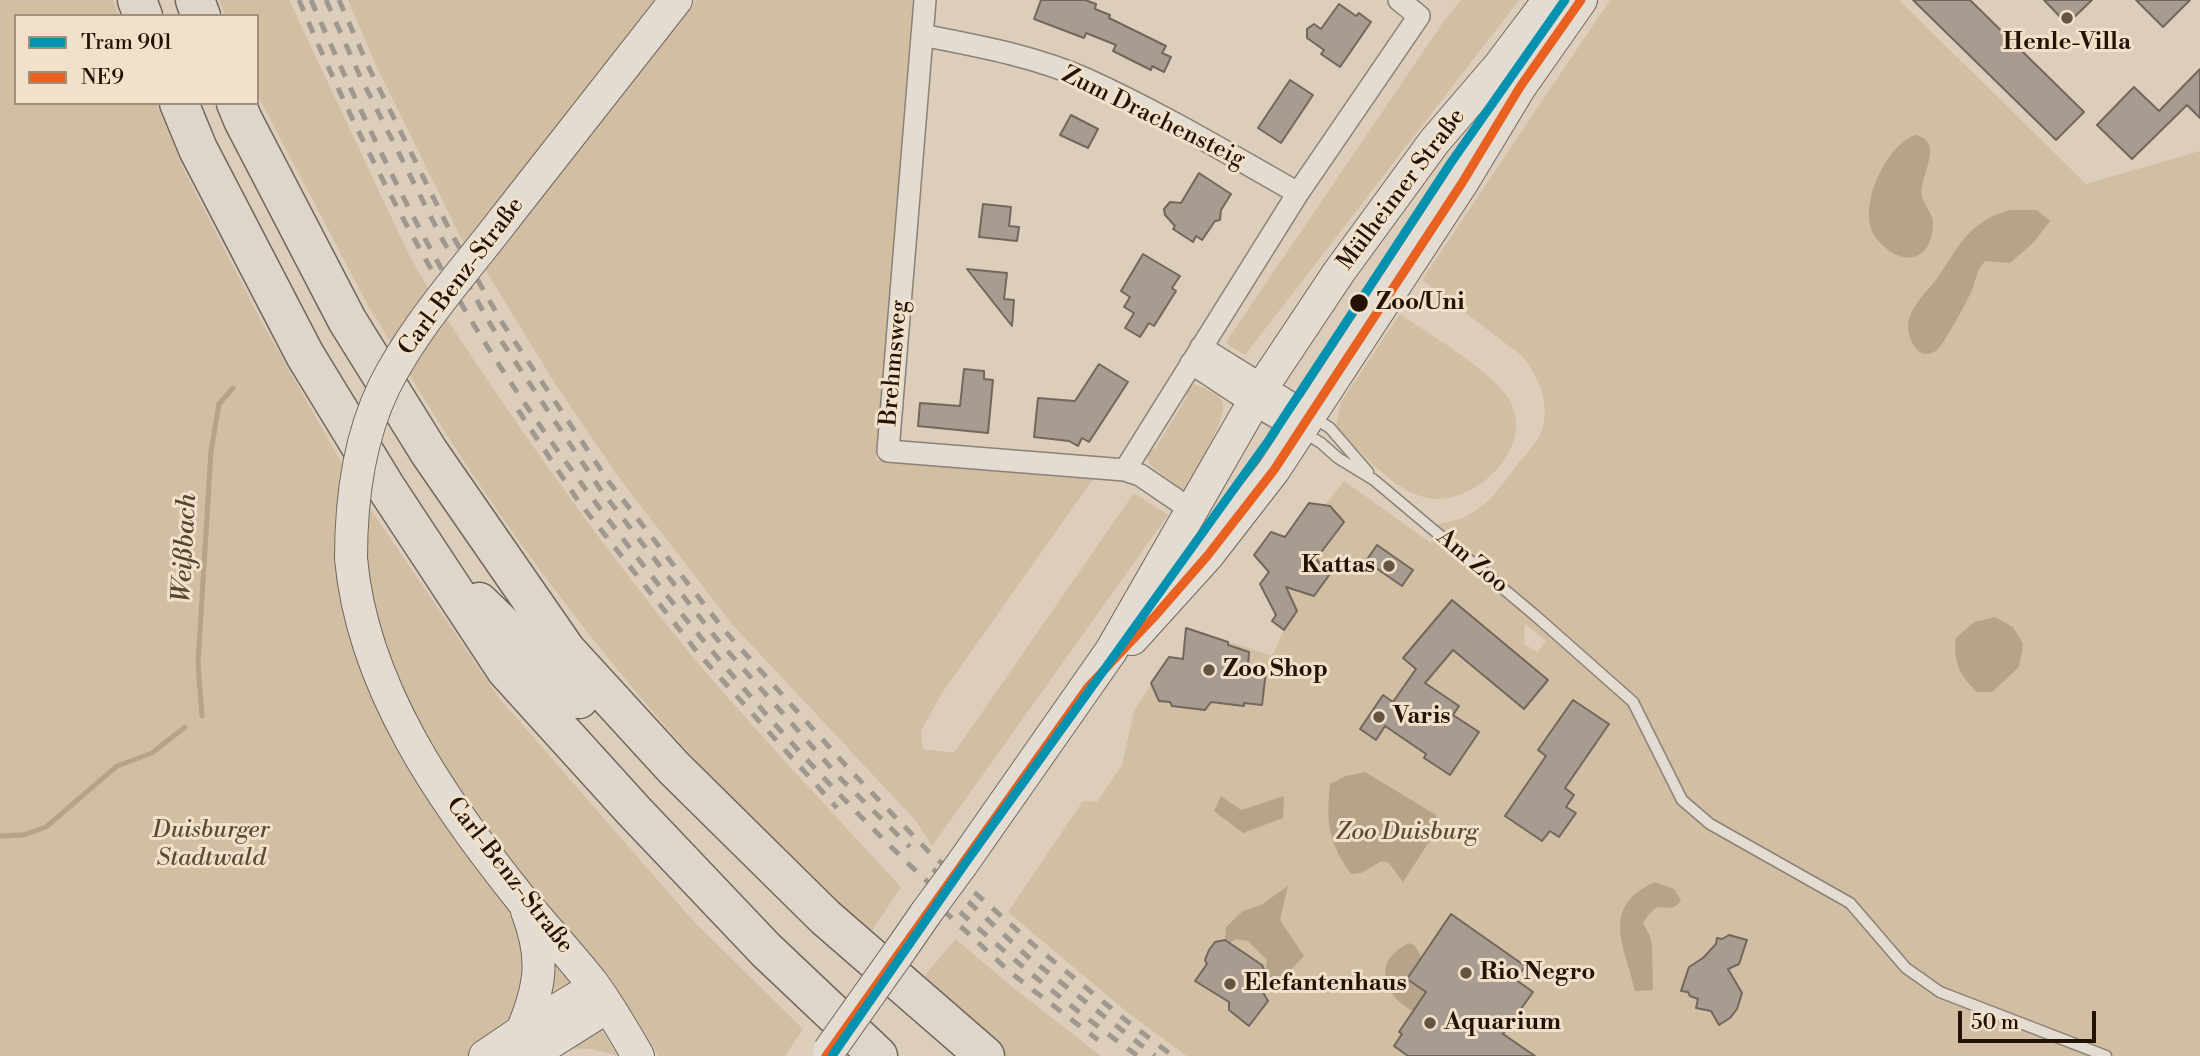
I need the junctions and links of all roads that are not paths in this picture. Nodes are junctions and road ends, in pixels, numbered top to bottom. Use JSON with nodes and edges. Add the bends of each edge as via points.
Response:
{"nodes":[{"id":1,"x":676,"y":0,"type":"edge"},
{"id":2,"x":925,"y":0,"type":"edge"},
{"id":3,"x":1399,"y":0,"type":"edge"},
{"id":4,"x":1549,"y":0,"type":"edge"},
{"id":5,"x":1581,"y":0,"type":"edge"},
{"id":6,"x":922,"y":34,"type":"junction"},
{"id":7,"x":180,"y":105,"type":"edge"},
{"id":8,"x":237,"y":105,"type":"edge"},
{"id":9,"x":1298,"y":193,"type":"junction"},
{"id":10,"x":1196,"y":355,"type":"junction"},
{"id":11,"x":1258,"y":395,"type":"junction"},
{"id":12,"x":1305,"y":423,"type":"junction"},
{"id":13,"x":1125,"y":470,"type":"junction"},
{"id":14,"x":1374,"y":480,"type":"junction"},
{"id":15,"x":1193,"y":512,"type":"junction"},
{"id":16,"x":432,"y":556,"type":"junction"},
{"id":17,"x":1088,"y":687,"type":"junction"},
{"id":18,"x":522,"y":901,"type":"junction"},
{"id":19,"x":601,"y":997,"type":"junction"},
{"id":20,"x":526,"y":1043,"type":"edge"},
{"id":21,"x":828,"y":1054,"type":"edge"},
{"id":22,"x":485,"y":1056,"type":"edge"},
{"id":23,"x":638,"y":1056,"type":"edge"},
{"id":24,"x":878,"y":1056,"type":"edge"},
{"id":25,"x":951,"y":1056,"type":"edge"},
{"id":26,"x":985,"y":1056,"type":"edge"},
{"id":27,"x":2106,"y":1056,"type":"edge"}],
"edges":[{"from":1,"to":18,"type":"main road","name":"Carl-Benz-Straße","bridge":true,"via":[[406,349],[384,388],[360,457],[351,558],[358,613],[371,655],[407,733],[464,825]]},
{"from":2,"to":6,"type":"street","name":"Brehmsweg"},
{"from":3,"to":9,"type":"street","via":[[1419,16]]},
{"from":4,"to":11,"type":"main road","name":"Mülheimer Straße","via":[[1368,231]]},
{"from":5,"to":12,"type":"main road","name":"Mülheimer Straße","via":[[1520,87]]},
{"from":6,"to":9,"type":"street","name":"Zum Drachensteig","via":[[1011,53],[1085,79]]},
{"from":6,"to":13,"type":"street","name":"Brehmsweg","via":[[888,451]]},
{"from":7,"to":16,"type":"highway","via":[[305,355]]},
{"from":8,"to":26,"type":"highway","via":[[347,320],[429,452],[566,650],[674,768],[825,917]]},
{"from":9,"to":10,"type":"street"},
{"from":10,"to":11,"type":"street"},
{"from":10,"to":13,"type":"street"},
{"from":11,"to":12,"type":"street"},
{"from":11,"to":15,"type":"main road","name":"Mülheimer Straße"},
{"from":12,"to":14,"type":"lane","name":"Am Zoo","via":[[1338,458]]},
{"from":12,"to":14,"type":"lane","name":"Am Zoo","via":[[1330,428]]},
{"from":12,"to":17,"type":"main road","name":"Mülheimer Straße","via":[[1208,555]]},
{"from":13,"to":15,"type":"street","name":"Brehmsweg","via":[[1140,475]]},
{"from":14,"to":27,"type":"lane","name":"Am Zoo","via":[[1633,702],[1682,800],[1710,824],[1850,903],[1906,968],[1940,992]]},
{"from":15,"to":17,"type":"main road","name":"Mülheimer Straße"},
{"from":16,"to":24,"type":"highway","via":[[506,670],[766,950]]},
{"from":16,"to":25,"type":"highway","via":[[811,933]]},
{"from":17,"to":21,"type":"main road","name":"Mülheimer Straße","bridge":true},
{"from":18,"to":19,"type":"main road","name":"Carl-Benz-Straße"},
{"from":18,"to":20,"type":"main road","via":[[536,941],[540,976]]},
{"from":19,"to":20,"type":"main road"},
{"from":19,"to":23,"type":"main road","name":"Carl-Benz-Straße"},
{"from":20,"to":22,"type":"main road"}]}
